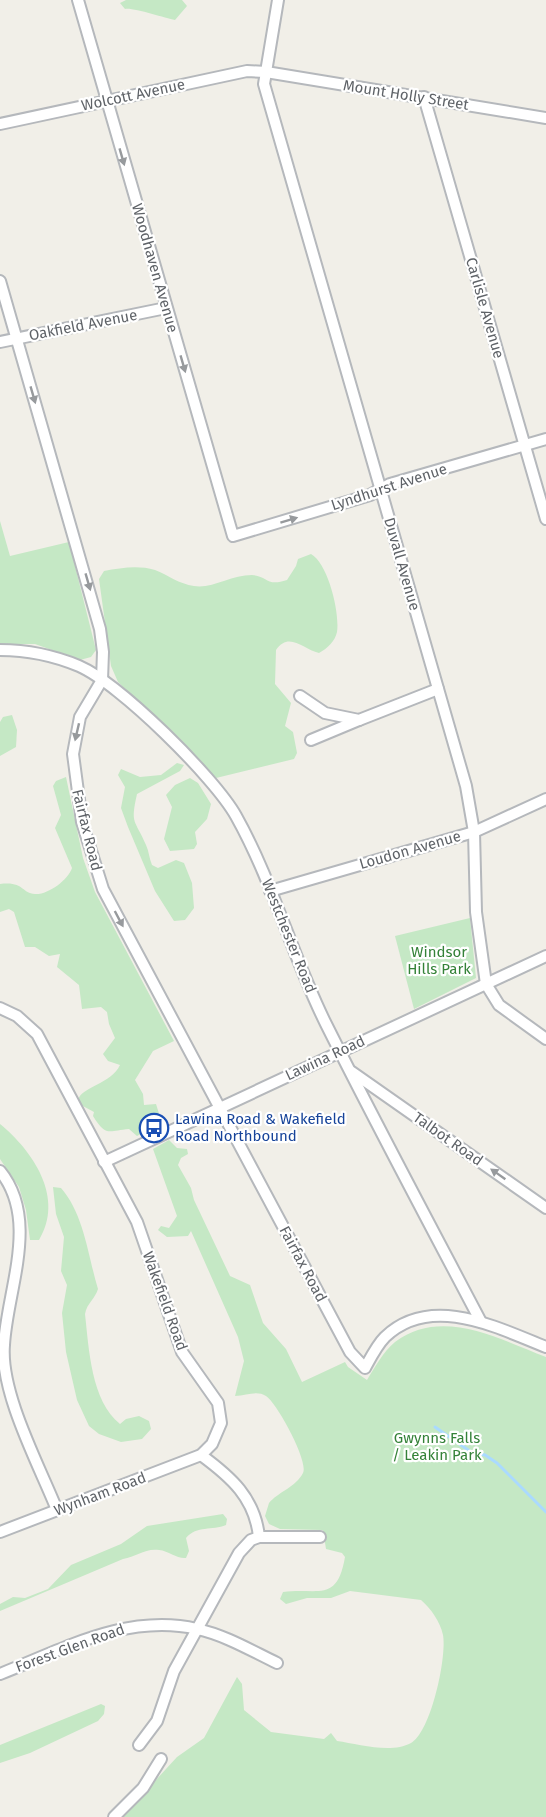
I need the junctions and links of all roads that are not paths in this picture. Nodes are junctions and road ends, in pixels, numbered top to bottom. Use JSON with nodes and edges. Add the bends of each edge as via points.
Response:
{"nodes":[{"id":1,"x":78,"y":0,"type":"edge"},
{"id":2,"x":278,"y":0,"type":"edge"},
{"id":3,"x":266,"y":72,"type":"junction"},
{"id":4,"x":424,"y":97,"type":"junction"},
{"id":5,"x":105,"y":101,"type":"junction"},
{"id":6,"x":546,"y":118,"type":"edge"},
{"id":7,"x":0,"y":124,"type":"edge"},
{"id":8,"x":0,"y":281,"type":"edge"},
{"id":9,"x":166,"y":308,"type":"junction"},
{"id":10,"x":17,"y":338,"type":"junction"},
{"id":11,"x":0,"y":342,"type":"edge"},
{"id":12,"x":546,"y":439,"type":"edge"},
{"id":13,"x":525,"y":445,"type":"junction"},
{"id":14,"x":381,"y":488,"type":"junction"},
{"id":15,"x":546,"y":519,"type":"edge"},
{"id":16,"x":233,"y":536,"type":"joint"},
{"id":17,"x":0,"y":650,"type":"edge"},
{"id":18,"x":102,"y":680,"type":"junction"},
{"id":19,"x":438,"y":689,"type":"junction"},
{"id":20,"x":300,"y":696,"type":"dead end"},
{"id":21,"x":359,"y":720,"type":"junction"},
{"id":22,"x":311,"y":740,"type":"dead end"},
{"id":23,"x":546,"y":799,"type":"edge"},
{"id":24,"x":474,"y":832,"type":"junction"},
{"id":25,"x":270,"y":891,"type":"junction"},
{"id":26,"x":546,"y":956,"type":"edge"},
{"id":27,"x":486,"y":984,"type":"junction"},
{"id":28,"x":0,"y":1008,"type":"edge"},
{"id":29,"x":546,"y":1039,"type":"edge"},
{"id":30,"x":339,"y":1050,"type":"junction"},
{"id":31,"x":349,"y":1070,"type":"junction"},
{"id":32,"x":219,"y":1107,"type":"junction"},
{"id":33,"x":104,"y":1162,"type":"junction"},
{"id":34,"x":0,"y":1171,"type":"edge"},
{"id":35,"x":546,"y":1208,"type":"edge"},
{"id":36,"x":481,"y":1322,"type":"junction"},
{"id":37,"x":546,"y":1347,"type":"edge"},
{"id":38,"x":201,"y":1455,"type":"junction"},
{"id":39,"x":57,"y":1510,"type":"junction"},
{"id":40,"x":0,"y":1532,"type":"edge"},
{"id":41,"x":259,"y":1537,"type":"junction"},
{"id":42,"x":320,"y":1537,"type":"dead end"},
{"id":43,"x":198,"y":1629,"type":"junction"},
{"id":44,"x":277,"y":1663,"type":"dead end"},
{"id":45,"x":0,"y":1674,"type":"edge"},
{"id":46,"x":139,"y":1745,"type":"dead end"},
{"id":47,"x":161,"y":1759,"type":"dead end"},
{"id":48,"x":114,"y":1817,"type":"edge"}],
"edges":[{"from":1,"to":5,"type":"street","name":"Woodhaven Avenue"},
{"from":2,"to":3,"type":"street","name":"Duvall Avenue"},
{"from":3,"to":4,"type":"street","name":"Mount Holly Street"},
{"from":3,"to":5,"type":"street","name":"Wolcott Avenue","via":[[247,71]]},
{"from":3,"to":14,"type":"street","name":"Duvall Avenue","via":[[264,84]]},
{"from":4,"to":6,"type":"street","name":"Mount Holly Street"},
{"from":4,"to":13,"type":"street","name":"Carlisle Avenue"},
{"from":5,"to":7,"type":"street","name":"Wolcott Avenue"},
{"from":5,"to":9,"type":"street","name":"Woodhaven Avenue","one_way":true},
{"from":8,"to":10,"type":"street","name":"Fairfax Road"},
{"from":9,"to":10,"type":"street","name":"Oakfield Avenue"},
{"from":9,"to":16,"type":"street","name":"Woodhaven Avenue","one_way":true},
{"from":10,"to":11,"type":"street","name":"Oakfield Avenue"},
{"from":10,"to":18,"type":"street","name":"Fairfax Road","one_way":true,"via":[[94,605],[103,652]]},
{"from":12,"to":13,"type":"street","name":"Lyndhurst Avenue"},
{"from":13,"to":14,"type":"street","name":"Lyndhurst Avenue"},
{"from":13,"to":15,"type":"street","name":"Carlisle Avenue"},
{"from":16,"to":14,"type":"street","name":"Lyndhurst Avenue","one_way":true,"via":[[370,495]]},
{"from":14,"to":19,"type":"street","name":"Duvall Avenue"},
{"from":17,"to":18,"type":"street","name":"Westchester Road","via":[[57,658]]},
{"from":18,"to":25,"type":"street","name":"Westchester Road","via":[[214,786],[249,841]]},
{"from":18,"to":32,"type":"street","name":"Fairfax Road","one_way":true,"via":[[80,717],[73,754],[87,843],[103,890]]},
{"from":19,"to":21,"type":"street"},
{"from":19,"to":24,"type":"street","name":"Duvall Avenue","via":[[466,786]]},
{"from":20,"to":21,"type":"street","via":[[325,713]]},
{"from":21,"to":22,"type":"street"},
{"from":23,"to":24,"type":"street","name":"Loudon Avenue"},
{"from":24,"to":25,"type":"street","name":"Loudon Avenue"},
{"from":24,"to":27,"type":"street","name":"Duvall Avenue","via":[[476,912]]},
{"from":25,"to":30,"type":"street","name":"Westchester Road","via":[[312,996]]},
{"from":26,"to":27,"type":"street","name":"Lawina Road"},
{"from":27,"to":29,"type":"street","name":"Duvall Avenue","via":[[499,1005]]},
{"from":27,"to":30,"type":"street","name":"Lawina Road"},
{"from":28,"to":33,"type":"street","name":"Wakefield Road","via":[[17,1016],[37,1034]]},
{"from":30,"to":31,"type":"street","name":"Westchester Road"},
{"from":30,"to":32,"type":"street","name":"Lawina Road"},
{"from":35,"to":31,"type":"street","name":"Talbot Road","one_way":true},
{"from":31,"to":36,"type":"street","name":"Westchester Road"},
{"from":32,"to":33,"type":"street","name":"Lawina Road"},
{"from":32,"to":36,"type":"street","name":"Fairfax Road","via":[[350,1352],[366,1368],[386,1337],[412,1321],[447,1316]]},
{"from":33,"to":38,"type":"street","name":"Wakefield Road","via":[[137,1222],[182,1352],[218,1403],[221,1423],[212,1444]]},
{"from":34,"to":39,"type":"street","via":[[18,1209],[20,1227],[3,1365]]},
{"from":36,"to":37,"type":"street"},
{"from":38,"to":39,"type":"street","name":"Wynham Road"},
{"from":38,"to":41,"type":"street","via":[[240,1488],[255,1514]]},
{"from":39,"to":40,"type":"street","name":"Wynham Road"},
{"from":41,"to":42,"type":"street"},
{"from":41,"to":43,"type":"street","via":[[239,1553]]},
{"from":43,"to":44,"type":"street","name":"Forest Glen Road"},
{"from":43,"to":45,"type":"street","name":"Forest Glen Road","via":[[131,1626]]},
{"from":43,"to":46,"type":"street","via":[[169,1682],[157,1721]]},
{"from":47,"to":48,"type":"street","via":[[143,1788]]}]}
